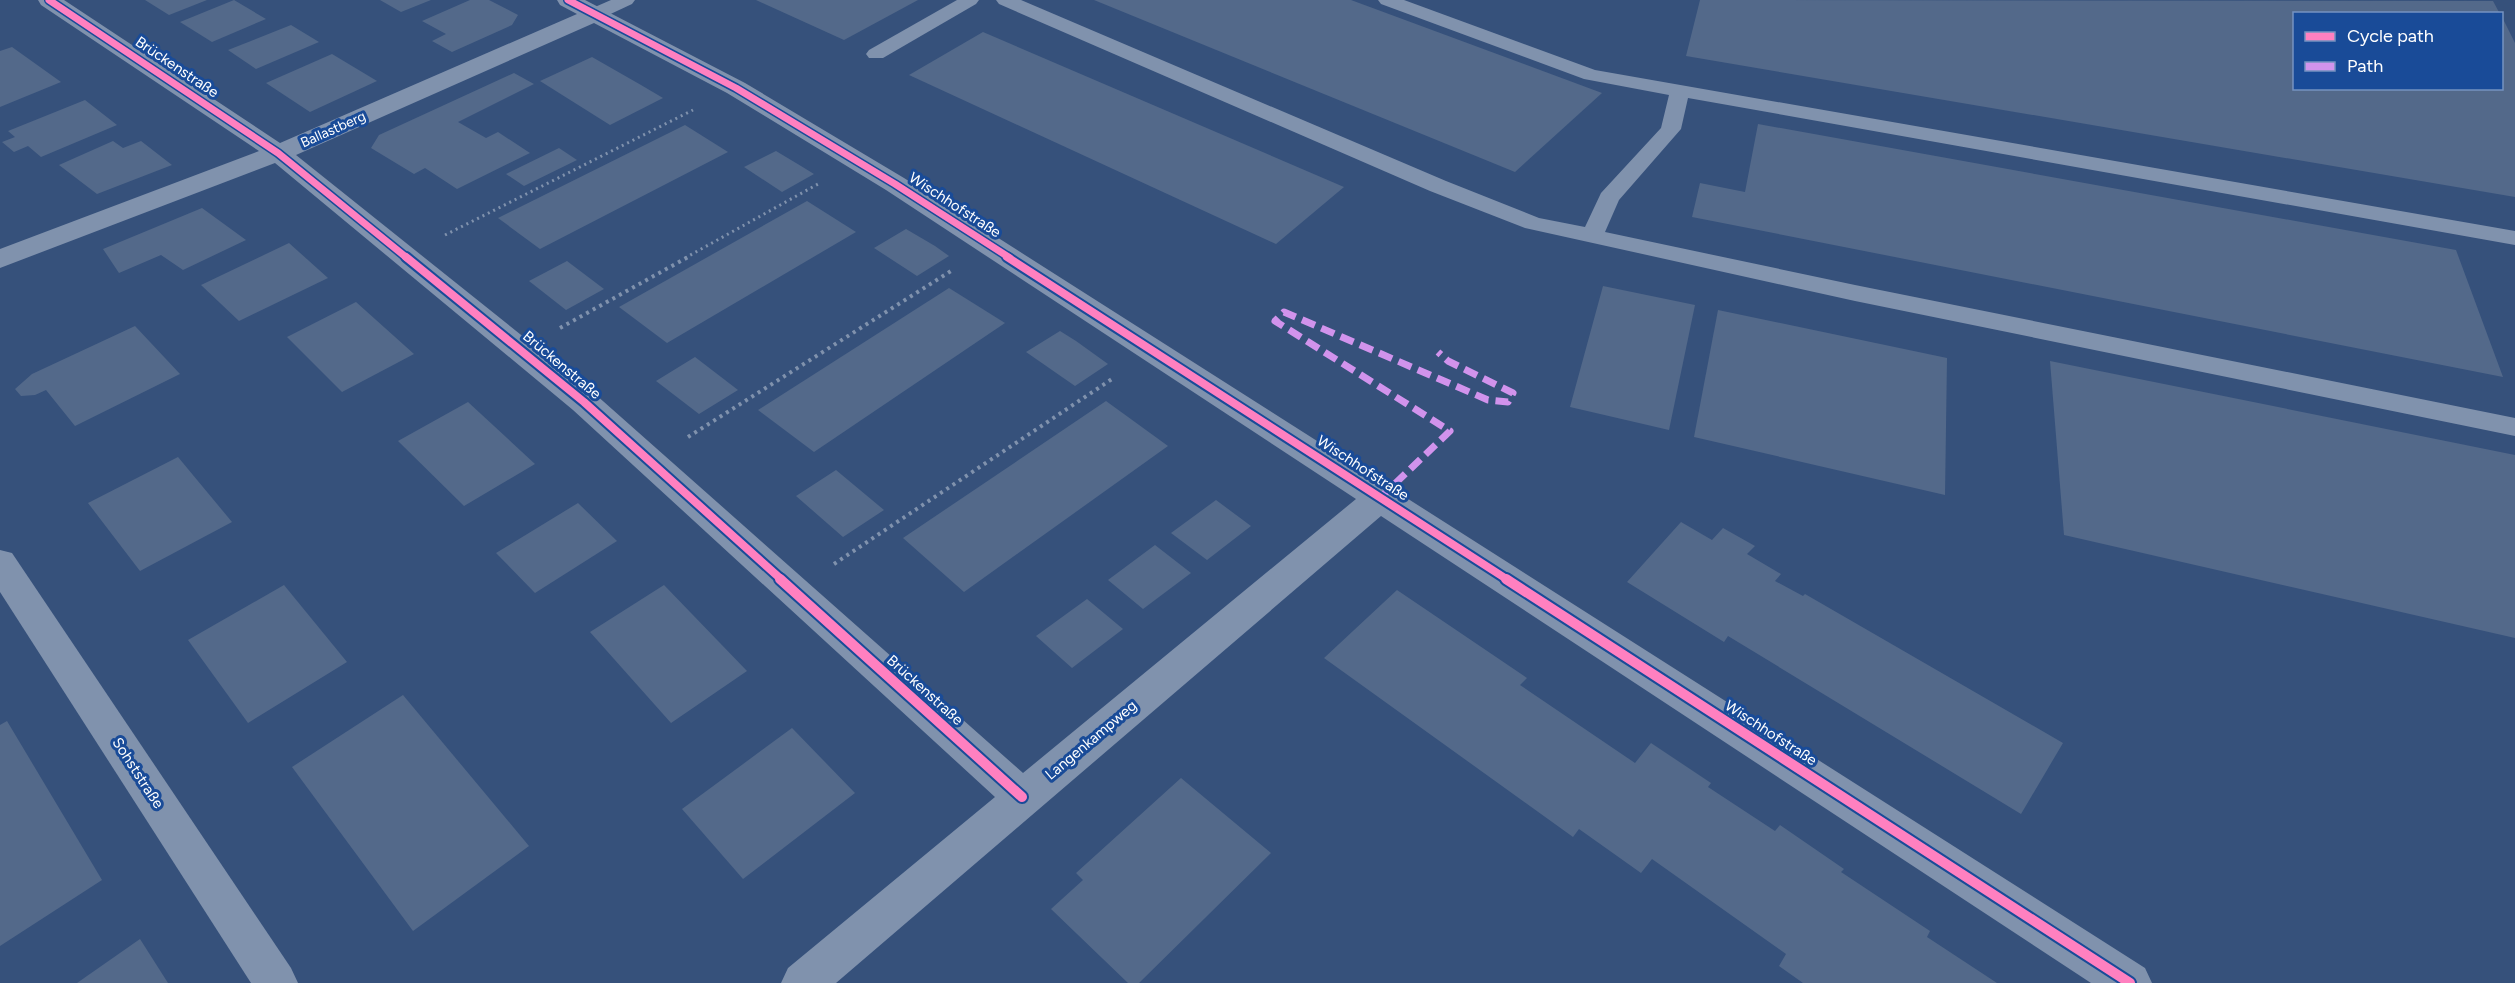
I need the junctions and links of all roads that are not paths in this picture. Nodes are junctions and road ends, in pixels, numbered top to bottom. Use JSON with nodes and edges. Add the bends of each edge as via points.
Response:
{"nodes":[{"id":1,"x":49,"y":0,"type":"edge"},
{"id":2,"x":626,"y":0,"type":"edge"},
{"id":3,"x":970,"y":0,"type":"edge"},
{"id":4,"x":1005,"y":0,"type":"edge"},
{"id":5,"x":1387,"y":0,"type":"edge"},
{"id":6,"x":582,"y":7,"type":"edge"},
{"id":7,"x":876,"y":54,"type":"dead end"},
{"id":8,"x":1680,"y":92,"type":"junction"},
{"id":9,"x":278,"y":153,"type":"junction"},
{"id":10,"x":1592,"y":237,"type":"junction"},
{"id":11,"x":2515,"y":238,"type":"edge"},
{"id":12,"x":0,"y":259,"type":"edge"},
{"id":13,"x":2515,"y":427,"type":"edge"},
{"id":14,"x":1380,"y":498,"type":"junction"},
{"id":15,"x":0,"y":563,"type":"edge"},
{"id":16,"x":1022,"y":797,"type":"junction"},
{"id":17,"x":276,"y":983,"type":"edge"},
{"id":18,"x":803,"y":983,"type":"edge"},
{"id":19,"x":2130,"y":983,"type":"edge"}],
"edges":[{"from":1,"to":9,"type":"street","name":"Brückenstraße"},
{"from":2,"to":6,"type":"lane"},
{"from":3,"to":7,"type":"lane"},
{"from":4,"to":10,"type":"lane","via":[[1438,186],[1533,223]]},
{"from":5,"to":8,"type":"lane","via":[[1438,11],[1591,75]]},
{"from":6,"to":9,"type":"street","name":"Ballastberg"},
{"from":6,"to":14,"type":"street","name":"Wischhofstraße","via":[[736,88],[858,163]]},
{"from":8,"to":10,"type":"lane","via":[[1671,129],[1609,198]]},
{"from":8,"to":11,"type":"lane"},
{"from":9,"to":12,"type":"street","name":"Ballastberg"},
{"from":9,"to":16,"type":"street","name":"Brückenstraße","via":[[584,402]]},
{"from":10,"to":13,"type":"lane"},
{"from":14,"to":16,"type":"street","name":"Langenkampweg"},
{"from":14,"to":19,"type":"street","name":"Wischhofstraße"},
{"from":15,"to":17,"type":"street","name":"Sohststraße"},
{"from":16,"to":18,"type":"street","name":"Langenkampweg"}]}
